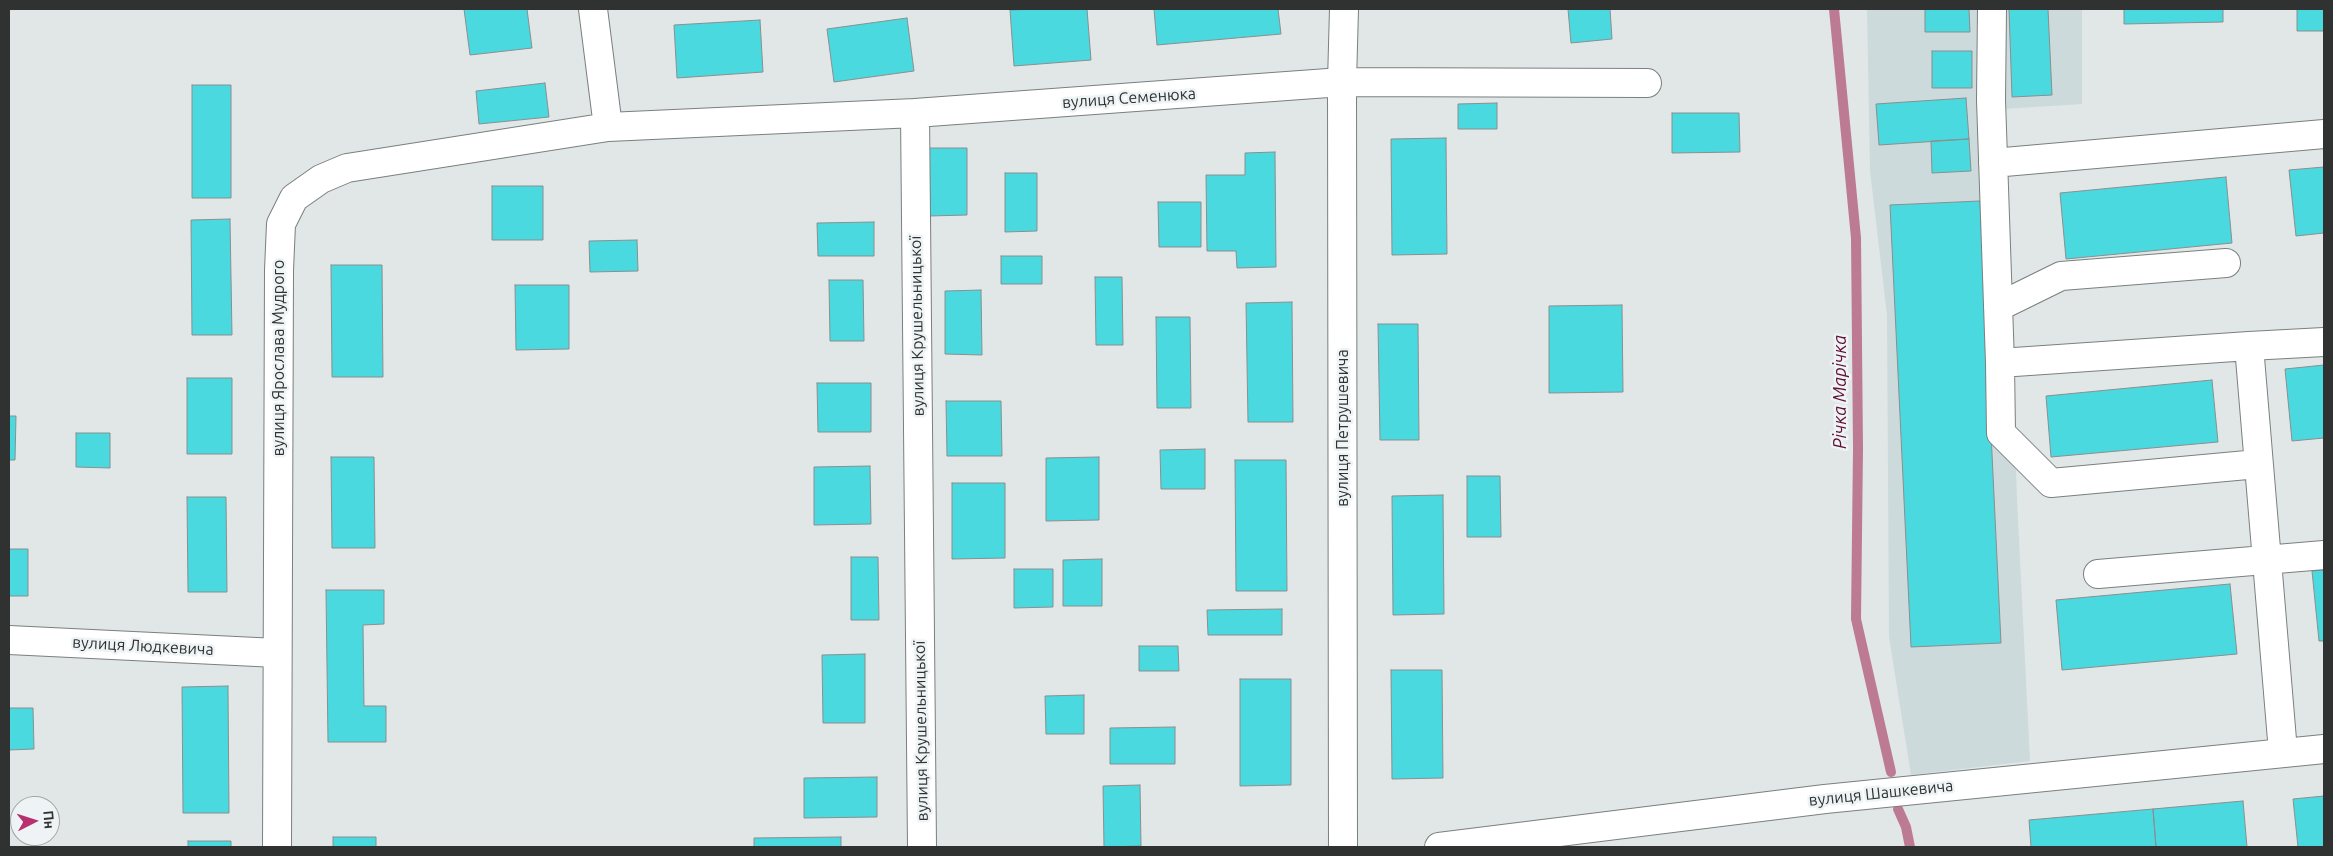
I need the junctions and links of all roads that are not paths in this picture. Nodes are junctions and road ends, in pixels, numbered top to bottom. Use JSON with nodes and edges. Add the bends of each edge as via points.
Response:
{"nodes":[{"id":1,"x":593,"y":9,"type":"edge"},
{"id":2,"x":1344,"y":9,"type":"edge"},
{"id":3,"x":1992,"y":9,"type":"edge"},
{"id":4,"x":1342,"y":82,"type":"junction"},
{"id":5,"x":1647,"y":83,"type":"dead end"},
{"id":6,"x":916,"y":113,"type":"junction"},
{"id":7,"x":608,"y":127,"type":"junction"},
{"id":8,"x":2324,"y":134,"type":"edge"},
{"id":9,"x":1993,"y":163,"type":"junction"},
{"id":10,"x":2226,"y":263,"type":"dead end"},
{"id":11,"x":1998,"y":307,"type":"junction"},
{"id":12,"x":2324,"y":342,"type":"edge"},
{"id":13,"x":2249,"y":346,"type":"junction"},
{"id":14,"x":2000,"y":363,"type":"junction"},
{"id":15,"x":2258,"y":464,"type":"junction"},
{"id":16,"x":2324,"y":556,"type":"edge"},
{"id":17,"x":2267,"y":561,"type":"junction"},
{"id":18,"x":2098,"y":574,"type":"dead end"},
{"id":19,"x":9,"y":640,"type":"edge"},
{"id":20,"x":278,"y":653,"type":"junction"},
{"id":21,"x":2324,"y":748,"type":"edge"},
{"id":22,"x":2283,"y":752,"type":"junction"},
{"id":23,"x":277,"y":847,"type":"edge"},
{"id":24,"x":922,"y":847,"type":"edge"},
{"id":25,"x":1343,"y":847,"type":"edge"},
{"id":26,"x":1439,"y":847,"type":"edge"}],
"edges":[{"from":1,"to":7,"type":"street"},
{"from":2,"to":4,"type":"street","name":"вулиця Петрушевича"},
{"from":3,"to":9,"type":"street"},
{"from":4,"to":5,"type":"street","name":"вулиця Семенюка"},
{"from":4,"to":6,"type":"street","name":"вулиця Семенюка"},
{"from":4,"to":25,"type":"street","name":"вулиця Петрушевича"},
{"from":6,"to":7,"type":"street"},
{"from":6,"to":24,"type":"street","name":"вулиця Крушельницької"},
{"from":7,"to":20,"type":"street","name":"вулиця Ярослава Мудрого","via":[[347,168],[321,179],[294,198],[281,224],[278,270]]},
{"from":8,"to":9,"type":"street"},
{"from":9,"to":11,"type":"street"},
{"from":10,"to":11,"type":"street","via":[[2061,276]]},
{"from":11,"to":14,"type":"street"},
{"from":12,"to":13,"type":"street"},
{"from":13,"to":14,"type":"street"},
{"from":13,"to":15,"type":"street"},
{"from":14,"to":15,"type":"street","via":[[2001,433],[2051,483]]},
{"from":15,"to":17,"type":"street"},
{"from":16,"to":17,"type":"street"},
{"from":17,"to":18,"type":"street"},
{"from":17,"to":22,"type":"street"},
{"from":19,"to":20,"type":"street","name":"вулиця Людкевича"},
{"from":20,"to":23,"type":"street","name":"вулиця Ярослава Мудрого"},
{"from":21,"to":22,"type":"street","name":"вулиця Шашкевича"},
{"from":22,"to":26,"type":"street","name":"вулиця Шашкевича","via":[[1825,799]]}]}
